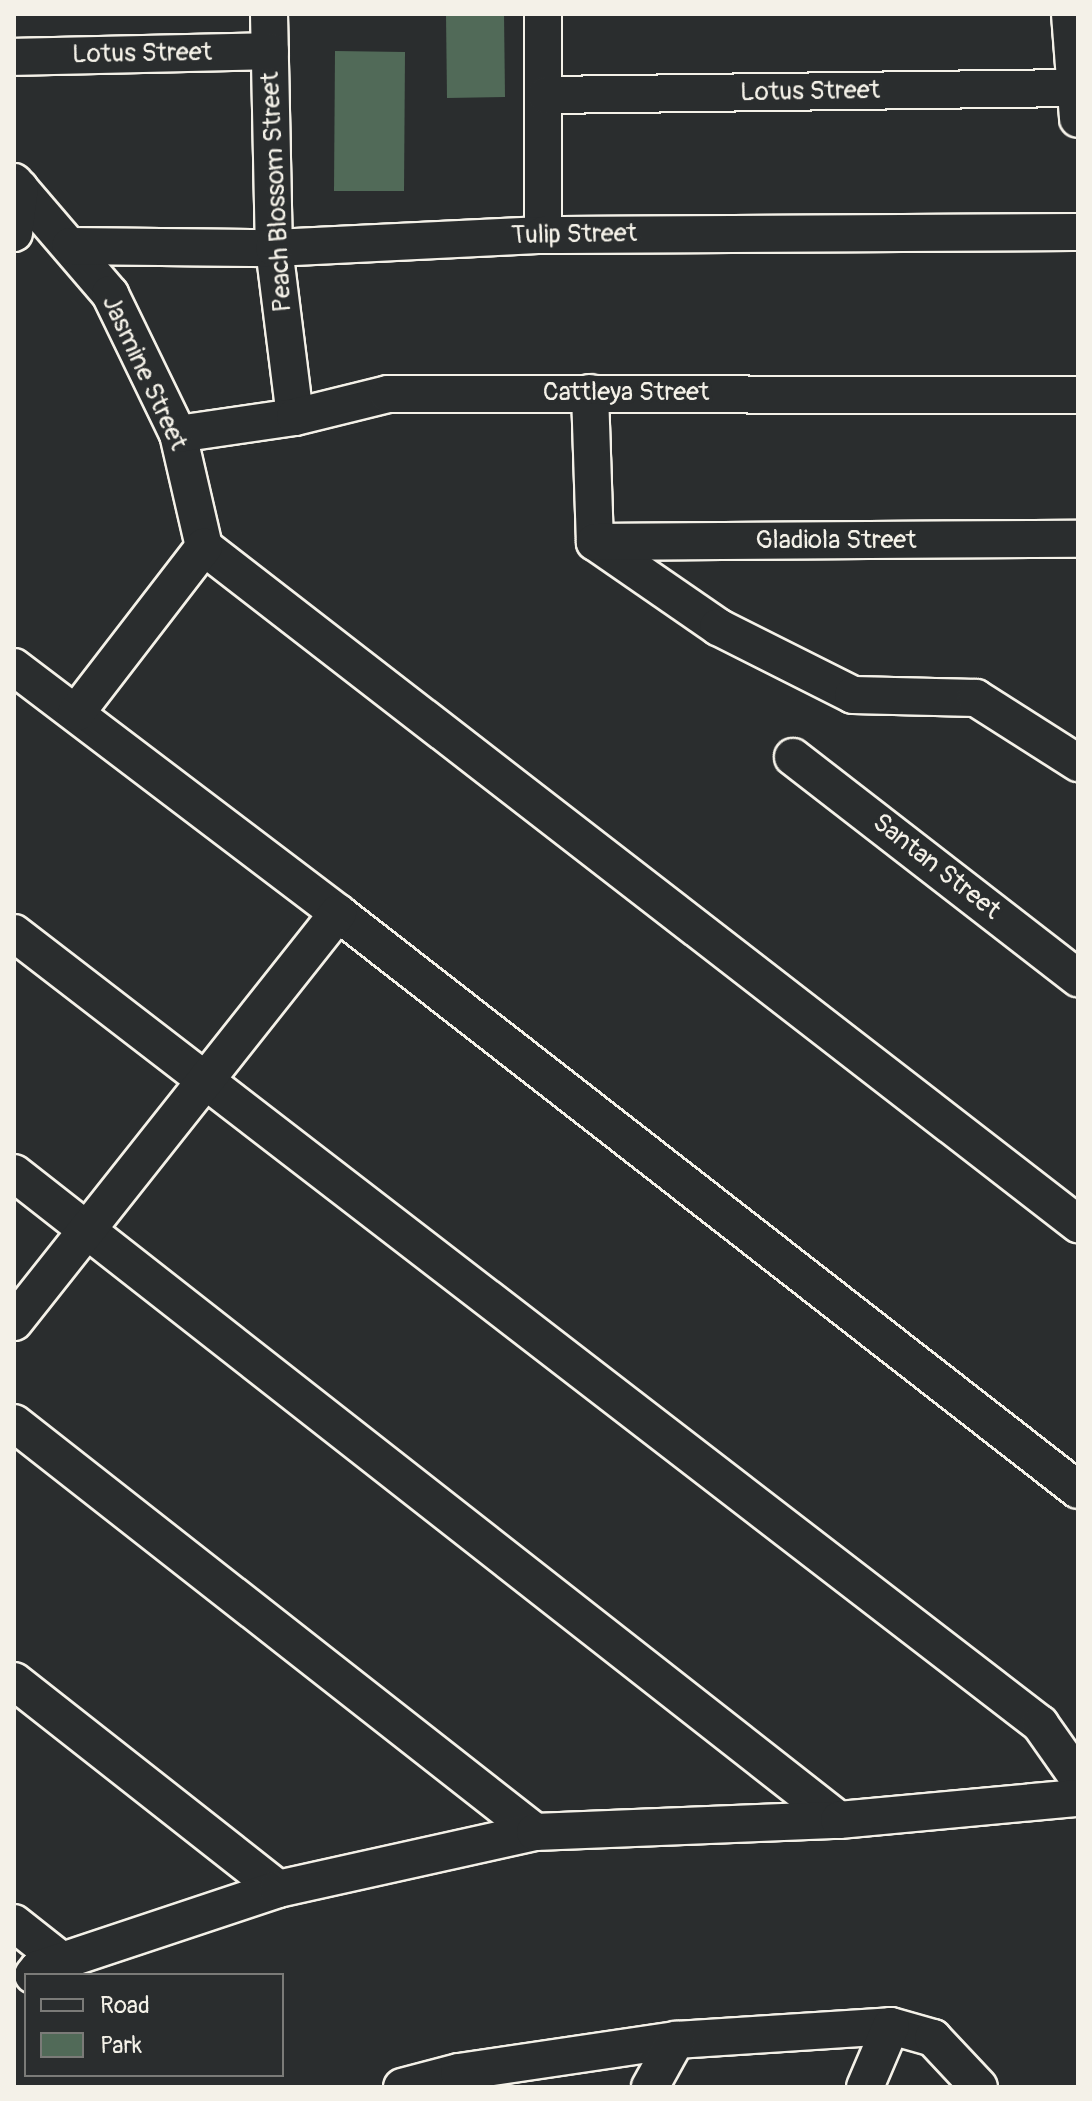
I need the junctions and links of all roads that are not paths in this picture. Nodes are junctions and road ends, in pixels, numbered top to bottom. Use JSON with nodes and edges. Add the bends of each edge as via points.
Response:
{"nodes":[{"id":1,"x":269,"y":14,"type":"edge"},
{"id":2,"x":543,"y":14,"type":"edge"},
{"id":3,"x":1070,"y":14,"type":"edge"},
{"id":4,"x":270,"y":51,"type":"junction"},
{"id":5,"x":14,"y":57,"type":"edge"},
{"id":6,"x":546,"y":95,"type":"junction"},
{"id":7,"x":1076,"y":104,"type":"edge"},
{"id":8,"x":17,"y":185,"type":"edge"},
{"id":9,"x":1078,"y":232,"type":"edge"},
{"id":10,"x":14,"y":233,"type":"edge"},
{"id":11,"x":543,"y":235,"type":"junction"},
{"id":12,"x":70,"y":246,"type":"junction"},
{"id":13,"x":274,"y":248,"type":"junction"},
{"id":14,"x":590,"y":393,"type":"junction"},
{"id":15,"x":1078,"y":395,"type":"edge"},
{"id":16,"x":295,"y":417,"type":"junction"},
{"id":17,"x":178,"y":434,"type":"junction"},
{"id":18,"x":1078,"y":539,"type":"edge"},
{"id":19,"x":595,"y":542,"type":"junction"},
{"id":20,"x":204,"y":547,"type":"junction"},
{"id":21,"x":14,"y":667,"type":"edge"},
{"id":22,"x":76,"y":713,"type":"junction"},
{"id":23,"x":793,"y":757,"type":"dead end"},
{"id":24,"x":1078,"y":763,"type":"edge"},
{"id":25,"x":338,"y":913,"type":"junction"},
{"id":26,"x":14,"y":933,"type":"edge"},
{"id":27,"x":1078,"y":978,"type":"edge"},
{"id":28,"x":204,"y":1080,"type":"junction"},
{"id":29,"x":14,"y":1173,"type":"edge"},
{"id":30,"x":1078,"y":1224,"type":"edge"},
{"id":31,"x":86,"y":1228,"type":"junction"},
{"id":32,"x":14,"y":1322,"type":"edge"},
{"id":33,"x":14,"y":1423,"type":"edge"},
{"id":34,"x":1078,"y":1490,"type":"edge"},
{"id":35,"x":14,"y":1681,"type":"edge"},
{"id":36,"x":1078,"y":1778,"type":"edge"},
{"id":37,"x":1078,"y":1798,"type":"edge"},
{"id":38,"x":839,"y":1820,"type":"junction"},
{"id":39,"x":535,"y":1832,"type":"junction"},
{"id":40,"x":278,"y":1889,"type":"junction"},
{"id":41,"x":14,"y":1923,"type":"edge"},
{"id":42,"x":47,"y":1968,"type":"edge"},
{"id":43,"x":891,"y":2026,"type":"junction"},
{"id":44,"x":676,"y":2040,"type":"junction"},
{"id":45,"x":456,"y":2079,"type":"edge"},
{"id":46,"x":402,"y":2087,"type":"edge"},
{"id":47,"x":650,"y":2087,"type":"edge"},
{"id":48,"x":865,"y":2087,"type":"edge"},
{"id":49,"x":979,"y":2087,"type":"edge"}],
"edges":[{"from":1,"to":4,"type":"street","name":"Peach Blossom Street"},
{"from":2,"to":6,"type":"street"},
{"from":3,"to":7,"type":"street"},
{"from":4,"to":5,"type":"street","name":"Lotus Street"},
{"from":4,"to":13,"type":"street","name":"Peach Blossom Street"},
{"from":6,"to":7,"type":"street","name":"Lotus Street"},
{"from":6,"to":11,"type":"street"},
{"from":8,"to":10,"type":"street"},
{"from":8,"to":12,"type":"street","name":"Jasmine Street"},
{"from":9,"to":11,"type":"street","name":"Tulip Street"},
{"from":11,"to":13,"type":"street","name":"Tulip Street"},
{"from":12,"to":13,"type":"street","name":"Tulip Street"},
{"from":12,"to":17,"type":"street","name":"Jasmine Street","via":[[110,294]]},
{"from":13,"to":16,"type":"street","name":"Peach Blossom Street"},
{"from":14,"to":15,"type":"street","name":"Cattleya Street"},
{"from":14,"to":16,"type":"street","name":"Cattleya Street","via":[[388,394]]},
{"from":14,"to":19,"type":"street"},
{"from":16,"to":17,"type":"street","name":"Cattleya Street"},
{"from":17,"to":20,"type":"street","name":"Jasmine Street"},
{"from":18,"to":19,"type":"street","name":"Gladiola Street"},
{"from":19,"to":24,"type":"street","via":[[718,627],[853,695],[976,698]]},
{"from":20,"to":22,"type":"street"},
{"from":20,"to":30,"type":"street"},
{"from":21,"to":22,"type":"street"},
{"from":22,"to":25,"type":"street"},
{"from":23,"to":27,"type":"street","name":"Santan Street"},
{"from":25,"to":28,"type":"street"},
{"from":25,"to":34,"type":"street"},
{"from":26,"to":28,"type":"street"},
{"from":28,"to":31,"type":"street"},
{"from":28,"to":36,"type":"street","via":[[1040,1724]]},
{"from":29,"to":31,"type":"street"},
{"from":31,"to":32,"type":"street"},
{"from":31,"to":38,"type":"street"},
{"from":33,"to":39,"type":"street"},
{"from":35,"to":40,"type":"street"},
{"from":37,"to":38,"type":"street"},
{"from":38,"to":39,"type":"street"},
{"from":39,"to":40,"type":"street"},
{"from":40,"to":42,"type":"street"},
{"from":41,"to":42,"type":"street"},
{"from":43,"to":44,"type":"street"},
{"from":43,"to":48,"type":"street"},
{"from":43,"to":49,"type":"street","via":[[933,2038]]},
{"from":44,"to":45,"type":"street"},
{"from":44,"to":47,"type":"street"},
{"from":45,"to":46,"type":"street"}]}
